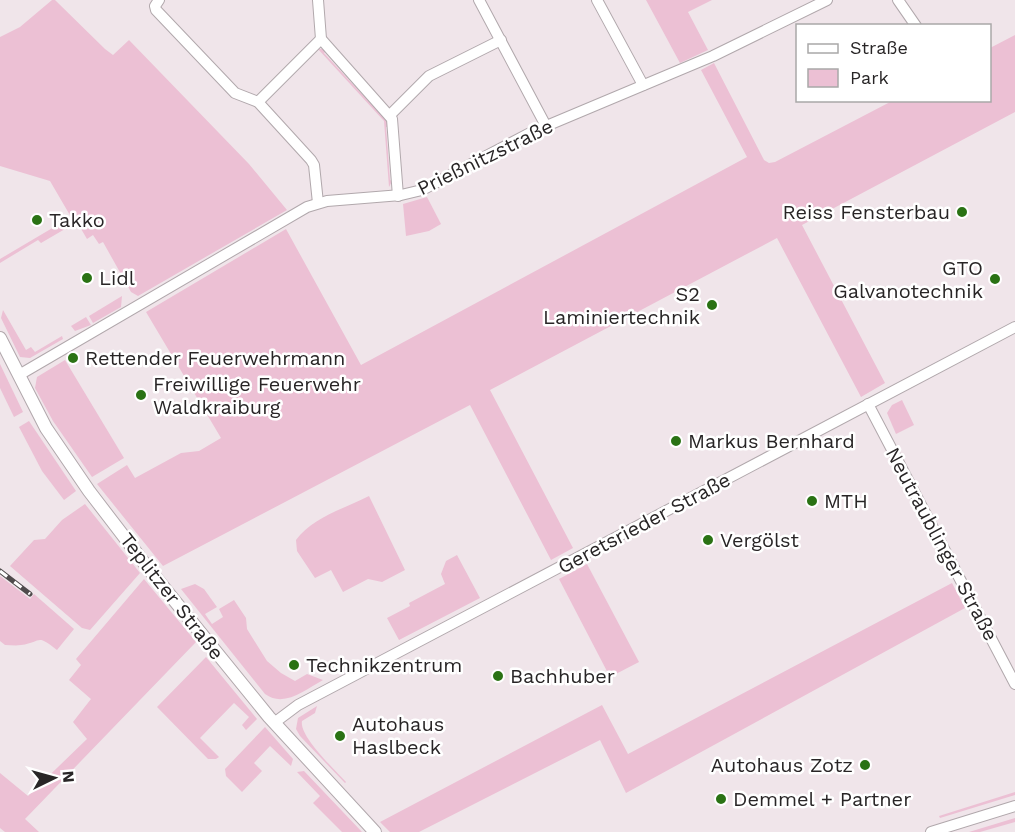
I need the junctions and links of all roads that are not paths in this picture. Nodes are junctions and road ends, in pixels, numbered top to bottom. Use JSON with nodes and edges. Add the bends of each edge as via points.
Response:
{"nodes":[{"id":1,"x":318,"y":0,"type":"edge"},
{"id":2,"x":479,"y":0,"type":"edge"},
{"id":3,"x":597,"y":0,"type":"edge"},
{"id":4,"x":827,"y":0,"type":"edge"},
{"id":5,"x":897,"y":0,"type":"edge"},
{"id":6,"x":155,"y":4,"type":"edge"},
{"id":7,"x":915,"y":24,"type":"edge"},
{"id":8,"x":321,"y":39,"type":"junction"},
{"id":9,"x":501,"y":40,"type":"junction"},
{"id":10,"x":643,"y":86,"type":"junction"},
{"id":11,"x":258,"y":102,"type":"junction"},
{"id":12,"x":390,"y":115,"type":"junction"},
{"id":13,"x":546,"y":126,"type":"junction"},
{"id":14,"x":398,"y":196,"type":"junction"},
{"id":15,"x":318,"y":203,"type":"junction"},
{"id":16,"x":1015,"y":327,"type":"edge"},
{"id":17,"x":0,"y":338,"type":"edge"},
{"id":18,"x":19,"y":375,"type":"junction"},
{"id":19,"x":868,"y":404,"type":"junction"},
{"id":20,"x":1015,"y":684,"type":"edge"},
{"id":21,"x":274,"y":723,"type":"junction"},
{"id":22,"x":1015,"y":806,"type":"edge"},
{"id":23,"x":375,"y":832,"type":"edge"},
{"id":24,"x":931,"y":832,"type":"edge"}],
"edges":[{"from":1,"to":8,"type":"street"},
{"from":2,"to":9,"type":"street"},
{"from":3,"to":10,"type":"street"},
{"from":4,"to":10,"type":"street","name":"Prießnitzstraße"},
{"from":5,"to":7,"type":"street"},
{"from":6,"to":11,"type":"street","via":[[235,93]]},
{"from":8,"to":11,"type":"street"},
{"from":8,"to":12,"type":"street"},
{"from":9,"to":12,"type":"street","via":[[429,76]]},
{"from":9,"to":13,"type":"street"},
{"from":10,"to":13,"type":"street","name":"Prießnitzstraße"},
{"from":11,"to":15,"type":"street","via":[[313,162]]},
{"from":12,"to":14,"type":"street"},
{"from":13,"to":14,"type":"street","name":"Prießnitzstraße","via":[[422,190]]},
{"from":14,"to":15,"type":"street","name":"Prießnitzstraße"},
{"from":15,"to":18,"type":"street","name":"Prießnitzstraße"},
{"from":16,"to":19,"type":"street","name":"Geretsrieder Straße"},
{"from":17,"to":18,"type":"street","name":"Teplitzer Straße"},
{"from":18,"to":21,"type":"street","name":"Teplitzer Straße","via":[[56,444],[86,486]]},
{"from":19,"to":20,"type":"street","name":"Neutraublinger Straße"},
{"from":19,"to":21,"type":"street","name":"Geretsrieder Straße","via":[[298,705]]},
{"from":21,"to":23,"type":"street","name":"Teplitzer Straße"},
{"from":22,"to":24,"type":"street"}]}
